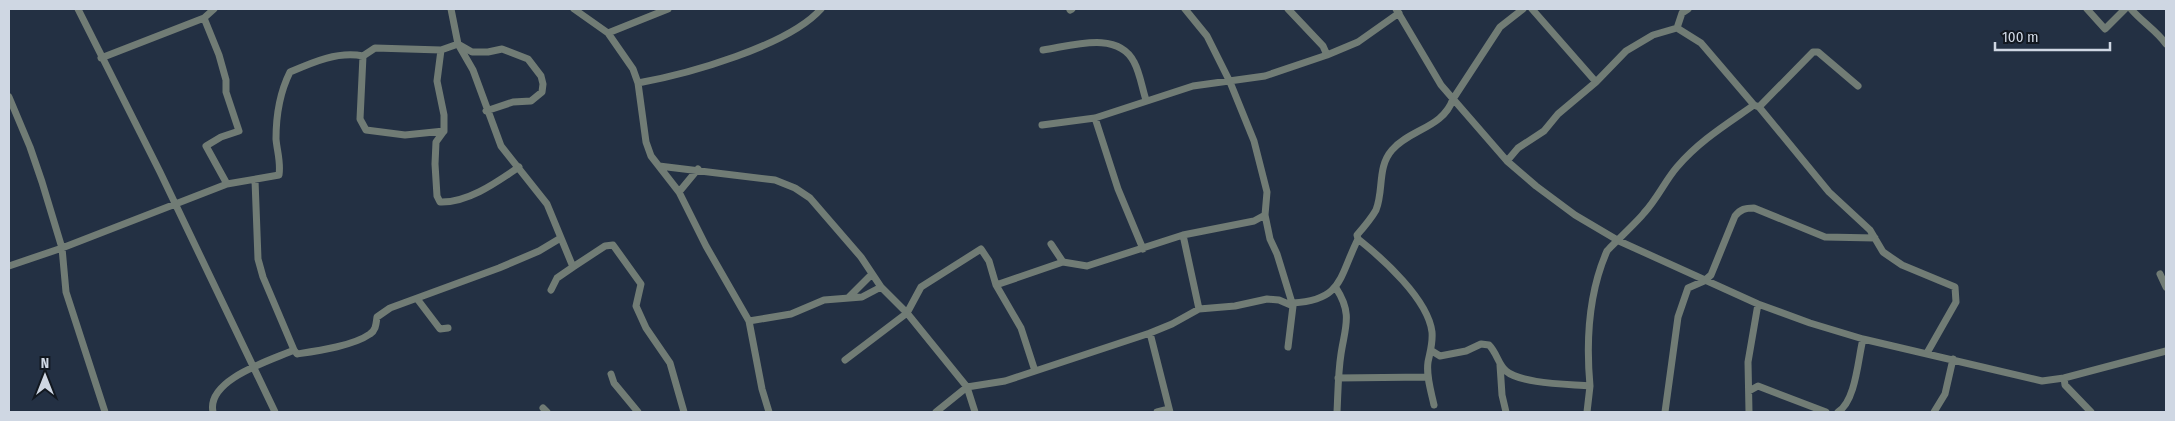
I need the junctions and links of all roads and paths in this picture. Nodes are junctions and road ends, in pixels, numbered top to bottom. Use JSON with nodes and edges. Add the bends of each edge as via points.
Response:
{"nodes":[{"id":1,"x":78,"y":9,"type":"edge"},
{"id":2,"x":214,"y":9,"type":"edge"},
{"id":3,"x":452,"y":9,"type":"edge"},
{"id":4,"x":574,"y":9,"type":"edge"},
{"id":5,"x":668,"y":9,"type":"edge"},
{"id":6,"x":821,"y":9,"type":"edge"},
{"id":7,"x":1185,"y":9,"type":"edge"},
{"id":8,"x":1288,"y":9,"type":"edge"},
{"id":9,"x":1523,"y":9,"type":"edge"},
{"id":10,"x":1532,"y":9,"type":"edge"},
{"id":11,"x":1688,"y":9,"type":"edge"},
{"id":12,"x":2087,"y":9,"type":"edge"},
{"id":13,"x":2124,"y":9,"type":"edge"},
{"id":14,"x":2131,"y":9,"type":"edge"},
{"id":15,"x":1398,"y":11,"type":"edge"},
{"id":16,"x":204,"y":18,"type":"junction"},
{"id":17,"x":1677,"y":28,"type":"junction"},
{"id":18,"x":608,"y":33,"type":"junction"},
{"id":19,"x":458,"y":44,"type":"junction"},
{"id":20,"x":2166,"y":44,"type":"edge"},
{"id":21,"x":441,"y":50,"type":"junction"},
{"id":22,"x":1043,"y":50,"type":"dead end"},
{"id":23,"x":364,"y":56,"type":"junction"},
{"id":24,"x":1327,"y":56,"type":"junction"},
{"id":25,"x":101,"y":58,"type":"junction"},
{"id":26,"x":1230,"y":82,"type":"junction"},
{"id":27,"x":1596,"y":82,"type":"junction"},
{"id":28,"x":638,"y":83,"type":"junction"},
{"id":29,"x":1858,"y":86,"type":"dead end"},
{"id":30,"x":9,"y":97,"type":"edge"},
{"id":31,"x":1453,"y":99,"type":"junction"},
{"id":32,"x":1146,"y":100,"type":"junction"},
{"id":33,"x":1757,"y":106,"type":"junction"},
{"id":34,"x":486,"y":111,"type":"junction"},
{"id":35,"x":1095,"y":118,"type":"junction"},
{"id":36,"x":1042,"y":125,"type":"dead end"},
{"id":37,"x":444,"y":131,"type":"junction"},
{"id":38,"x":1508,"y":161,"type":"junction"},
{"id":39,"x":659,"y":166,"type":"junction"},
{"id":40,"x":519,"y":167,"type":"junction"},
{"id":41,"x":698,"y":169,"type":"junction"},
{"id":42,"x":255,"y":180,"type":"junction"},
{"id":43,"x":228,"y":184,"type":"junction"},
{"id":44,"x":679,"y":192,"type":"junction"},
{"id":45,"x":175,"y":203,"type":"junction"},
{"id":46,"x":1265,"y":215,"type":"junction"},
{"id":47,"x":1183,"y":235,"type":"junction"},
{"id":48,"x":1875,"y":238,"type":"junction"},
{"id":49,"x":560,"y":239,"type":"junction"},
{"id":50,"x":1358,"y":239,"type":"junction"},
{"id":51,"x":1619,"y":241,"type":"junction"},
{"id":52,"x":1051,"y":244,"type":"dead end"},
{"id":53,"x":62,"y":248,"type":"junction"},
{"id":54,"x":1143,"y":249,"type":"junction"},
{"id":55,"x":1063,"y":262,"type":"junction"},
{"id":56,"x":9,"y":266,"type":"edge"},
{"id":57,"x":573,"y":267,"type":"junction"},
{"id":58,"x":872,"y":274,"type":"junction"},
{"id":59,"x":2160,"y":274,"type":"dead end"},
{"id":60,"x":1704,"y":281,"type":"junction"},
{"id":61,"x":996,"y":286,"type":"junction"},
{"id":62,"x":881,"y":287,"type":"junction"},
{"id":63,"x":2166,"y":287,"type":"edge"},
{"id":64,"x":1336,"y":288,"type":"junction"},
{"id":65,"x":551,"y":290,"type":"dead end"},
{"id":66,"x":849,"y":297,"type":"junction"},
{"id":67,"x":418,"y":300,"type":"junction"},
{"id":68,"x":1758,"y":304,"type":"junction"},
{"id":69,"x":1293,"y":306,"type":"junction"},
{"id":70,"x":1199,"y":309,"type":"junction"},
{"id":71,"x":907,"y":313,"type":"junction"},
{"id":72,"x":749,"y":321,"type":"junction"},
{"id":73,"x":448,"y":328,"type":"dead end"},
{"id":74,"x":1150,"y":333,"type":"junction"},
{"id":75,"x":1863,"y":338,"type":"junction"},
{"id":76,"x":1288,"y":347,"type":"dead end"},
{"id":77,"x":294,"y":350,"type":"junction"},
{"id":78,"x":1432,"y":350,"type":"junction"},
{"id":79,"x":2166,"y":351,"type":"edge"},
{"id":80,"x":1927,"y":354,"type":"junction"},
{"id":81,"x":845,"y":360,"type":"dead end"},
{"id":82,"x":1953,"y":360,"type":"junction"},
{"id":83,"x":1500,"y":365,"type":"junction"},
{"id":84,"x":253,"y":367,"type":"junction"},
{"id":85,"x":1035,"y":371,"type":"junction"},
{"id":86,"x":611,"y":374,"type":"dead end"},
{"id":87,"x":1428,"y":377,"type":"junction"},
{"id":88,"x":1338,"y":378,"type":"junction"},
{"id":89,"x":2064,"y":378,"type":"junction"},
{"id":90,"x":1590,"y":386,"type":"junction"},
{"id":91,"x":967,"y":387,"type":"junction"},
{"id":92,"x":1749,"y":391,"type":"junction"},
{"id":93,"x":1434,"y":405,"type":"dead end"},
{"id":94,"x":1169,"y":410,"type":"edge"},
{"id":95,"x":105,"y":412,"type":"edge"},
{"id":96,"x":213,"y":412,"type":"edge"},
{"id":97,"x":275,"y":412,"type":"edge"},
{"id":98,"x":638,"y":412,"type":"edge"},
{"id":99,"x":684,"y":412,"type":"edge"},
{"id":100,"x":769,"y":412,"type":"edge"},
{"id":101,"x":936,"y":412,"type":"edge"},
{"id":102,"x":975,"y":412,"type":"edge"},
{"id":103,"x":1157,"y":412,"type":"edge"},
{"id":104,"x":1336,"y":412,"type":"edge"},
{"id":105,"x":1506,"y":412,"type":"edge"},
{"id":106,"x":1587,"y":412,"type":"edge"},
{"id":107,"x":1665,"y":412,"type":"edge"},
{"id":108,"x":1749,"y":412,"type":"edge"},
{"id":109,"x":1826,"y":412,"type":"edge"},
{"id":110,"x":1838,"y":412,"type":"edge"},
{"id":111,"x":1934,"y":412,"type":"edge"},
{"id":112,"x":2091,"y":412,"type":"edge"}],
"edges":[{"from":1,"to":25,"type":"street"},
{"from":2,"to":16,"type":"street"},
{"from":3,"to":19,"type":"street"},
{"from":4,"to":18,"type":"street"},
{"from":5,"to":18,"type":"street"},
{"from":6,"to":28,"type":"street","via":[[794,32],[738,56]]},
{"from":7,"to":26,"type":"street","via":[[1207,36]]},
{"from":8,"to":24,"type":"street","via":[[1323,46]]},
{"from":9,"to":31,"type":"street","via":[[1500,27]]},
{"from":10,"to":27,"type":"street"},
{"from":11,"to":17,"type":"street","via":[[1682,13]]},
{"from":12,"to":13,"type":"street","via":[[2106,29]]},
{"from":14,"to":20,"type":"street","via":[[2158,32]]},
{"from":15,"to":24,"type":"street","via":[[1358,42]]},
{"from":15,"to":31,"type":"street","via":[[1426,62]]},
{"from":16,"to":25,"type":"street"},
{"from":16,"to":43,"type":"street","via":[[219,55],[226,92],[239,131],[206,146]]},
{"from":17,"to":27,"type":"street","via":[[1653,34],[1626,51]]},
{"from":17,"to":33,"type":"street","via":[[1700,43]]},
{"from":18,"to":28,"type":"street"},
{"from":19,"to":21,"type":"street"},
{"from":19,"to":34,"type":"street","via":[[473,70]]},
{"from":19,"to":34,"type":"street","via":[[472,52],[502,49],[528,58],[541,76],[542,92],[531,101],[513,102]]},
{"from":21,"to":23,"type":"street","via":[[375,48]]},
{"from":21,"to":37,"type":"street","via":[[437,81]]},
{"from":22,"to":32,"type":"street","via":[[1102,42],[1118,45],[1134,62]]},
{"from":23,"to":37,"type":"street","via":[[360,119],[366,130],[405,135]]},
{"from":23,"to":42,"type":"street","via":[[354,54],[326,58],[290,72],[284,85],[278,120],[279,175]]},
{"from":24,"to":26,"type":"street","via":[[1265,76]]},
{"from":25,"to":45,"type":"street"},
{"from":26,"to":32,"type":"street","via":[[1193,86]]},
{"from":26,"to":46,"type":"street","via":[[1254,141],[1267,192]]},
{"from":27,"to":38,"type":"street","via":[[1558,114],[1544,131],[1518,148]]},
{"from":28,"to":39,"type":"street","via":[[646,142]]},
{"from":29,"to":33,"type":"street","via":[[1818,52],[1813,52]]},
{"from":30,"to":53,"type":"street","via":[[30,147]]},
{"from":31,"to":38,"type":"street"},
{"from":31,"to":50,"type":"street","via":[[1449,111],[1394,148],[1387,158],[1382,168],[1376,209],[1357,235]]},
{"from":32,"to":35,"type":"street"},
{"from":33,"to":48,"type":"street","via":[[1829,192]]},
{"from":33,"to":51,"type":"street","via":[[1700,142]]},
{"from":34,"to":40,"type":"street","via":[[501,146]]},
{"from":35,"to":36,"type":"street"},
{"from":35,"to":54,"type":"street","via":[[1118,189]]},
{"from":37,"to":40,"type":"street","via":[[436,142],[435,152],[440,202],[474,193]]},
{"from":38,"to":51,"type":"street","via":[[1575,215]]},
{"from":39,"to":41,"type":"street"},
{"from":39,"to":44,"type":"street"},
{"from":40,"to":49,"type":"street","via":[[547,204]]},
{"from":41,"to":44,"type":"street"},
{"from":41,"to":58,"type":"street","via":[[775,180],[795,188],[810,198]]},
{"from":42,"to":43,"type":"street"},
{"from":42,"to":77,"type":"street","via":[[258,259]]},
{"from":43,"to":45,"type":"street"},
{"from":44,"to":72,"type":"street"},
{"from":45,"to":53,"type":"street"},
{"from":45,"to":84,"type":"street"},
{"from":46,"to":47,"type":"street","via":[[1254,221]]},
{"from":46,"to":69,"type":"street"},
{"from":47,"to":54,"type":"street"},
{"from":47,"to":70,"type":"street"},
{"from":48,"to":60,"type":"street","via":[[1825,237],[1754,208],[1744,208],[1735,216]]},
{"from":48,"to":80,"type":"street","via":[[1883,252],[1902,265],[1955,287],[1956,302]]},
{"from":49,"to":57,"type":"street"},
{"from":49,"to":67,"type":"street","via":[[539,251]]},
{"from":50,"to":64,"type":"street"},
{"from":50,"to":78,"type":"street","via":[[1390,265],[1424,311],[1432,330]]},
{"from":51,"to":60,"type":"street"},
{"from":51,"to":90,"type":"street","via":[[1608,249],[1588,333]]},
{"from":52,"to":55,"type":"street"},
{"from":53,"to":56,"type":"street"},
{"from":53,"to":95,"type":"street","via":[[66,292]]},
{"from":54,"to":55,"type":"street","via":[[1087,266]]},
{"from":55,"to":61,"type":"street"},
{"from":57,"to":65,"type":"street","via":[[557,278]]},
{"from":57,"to":99,"type":"street","via":[[604,246],[613,246],[641,284],[636,306],[646,328],[670,363]]},
{"from":58,"to":62,"type":"street"},
{"from":58,"to":66,"type":"street"},
{"from":59,"to":63,"type":"street"},
{"from":60,"to":68,"type":"street"},
{"from":60,"to":107,"type":"street","via":[[1688,288],[1678,317]]},
{"from":61,"to":71,"type":"street","via":[[989,262],[980,249],[922,287]]},
{"from":61,"to":85,"type":"street","via":[[1021,328]]},
{"from":62,"to":66,"type":"street","via":[[862,297]]},
{"from":62,"to":71,"type":"street"},
{"from":64,"to":69,"type":"street","via":[[1310,302],[1293,303]]},
{"from":64,"to":88,"type":"street","via":[[1346,310],[1347,323]]},
{"from":66,"to":72,"type":"street","via":[[824,300],[791,314]]},
{"from":67,"to":73,"type":"street","via":[[440,330]]},
{"from":67,"to":77,"type":"street","via":[[390,308],[377,317],[376,327],[370,334],[356,340],[297,354]]},
{"from":68,"to":75,"type":"street"},
{"from":68,"to":92,"type":"street","via":[[1748,362]]},
{"from":69,"to":70,"type":"street","via":[[1267,299]]},
{"from":69,"to":76,"type":"street"},
{"from":70,"to":74,"type":"street"},
{"from":71,"to":81,"type":"street"},
{"from":71,"to":91,"type":"street"},
{"from":72,"to":100,"type":"street"},
{"from":74,"to":85,"type":"street"},
{"from":74,"to":94,"type":"street"},
{"from":75,"to":80,"type":"street"},
{"from":75,"to":110,"type":"street","via":[[1853,390]]},
{"from":77,"to":84,"type":"street"},
{"from":78,"to":83,"type":"street","via":[[1440,356],[1466,352],[1482,344],[1490,345]]},
{"from":78,"to":87,"type":"street"},
{"from":79,"to":89,"type":"street"},
{"from":80,"to":82,"type":"street"},
{"from":82,"to":89,"type":"street","via":[[2042,381]]},
{"from":82,"to":111,"type":"street","via":[[1945,394]]},
{"from":83,"to":90,"type":"street","via":[[1508,373],[1529,380]]},
{"from":83,"to":105,"type":"street"},
{"from":84,"to":96,"type":"street","via":[[233,378],[215,397]]},
{"from":84,"to":97,"type":"street"},
{"from":85,"to":91,"type":"street","via":[[986,386]]},
{"from":86,"to":98,"type":"street","via":[[614,383]]},
{"from":87,"to":88,"type":"street"},
{"from":87,"to":93,"type":"street"},
{"from":88,"to":104,"type":"street"},
{"from":89,"to":112,"type":"street","via":[[2065,385]]},
{"from":90,"to":106,"type":"street"},
{"from":91,"to":101,"type":"street"},
{"from":91,"to":102,"type":"street"},
{"from":92,"to":108,"type":"street"},
{"from":92,"to":109,"type":"street","via":[[1758,386]]},
{"from":94,"to":103,"type":"street"}]}
